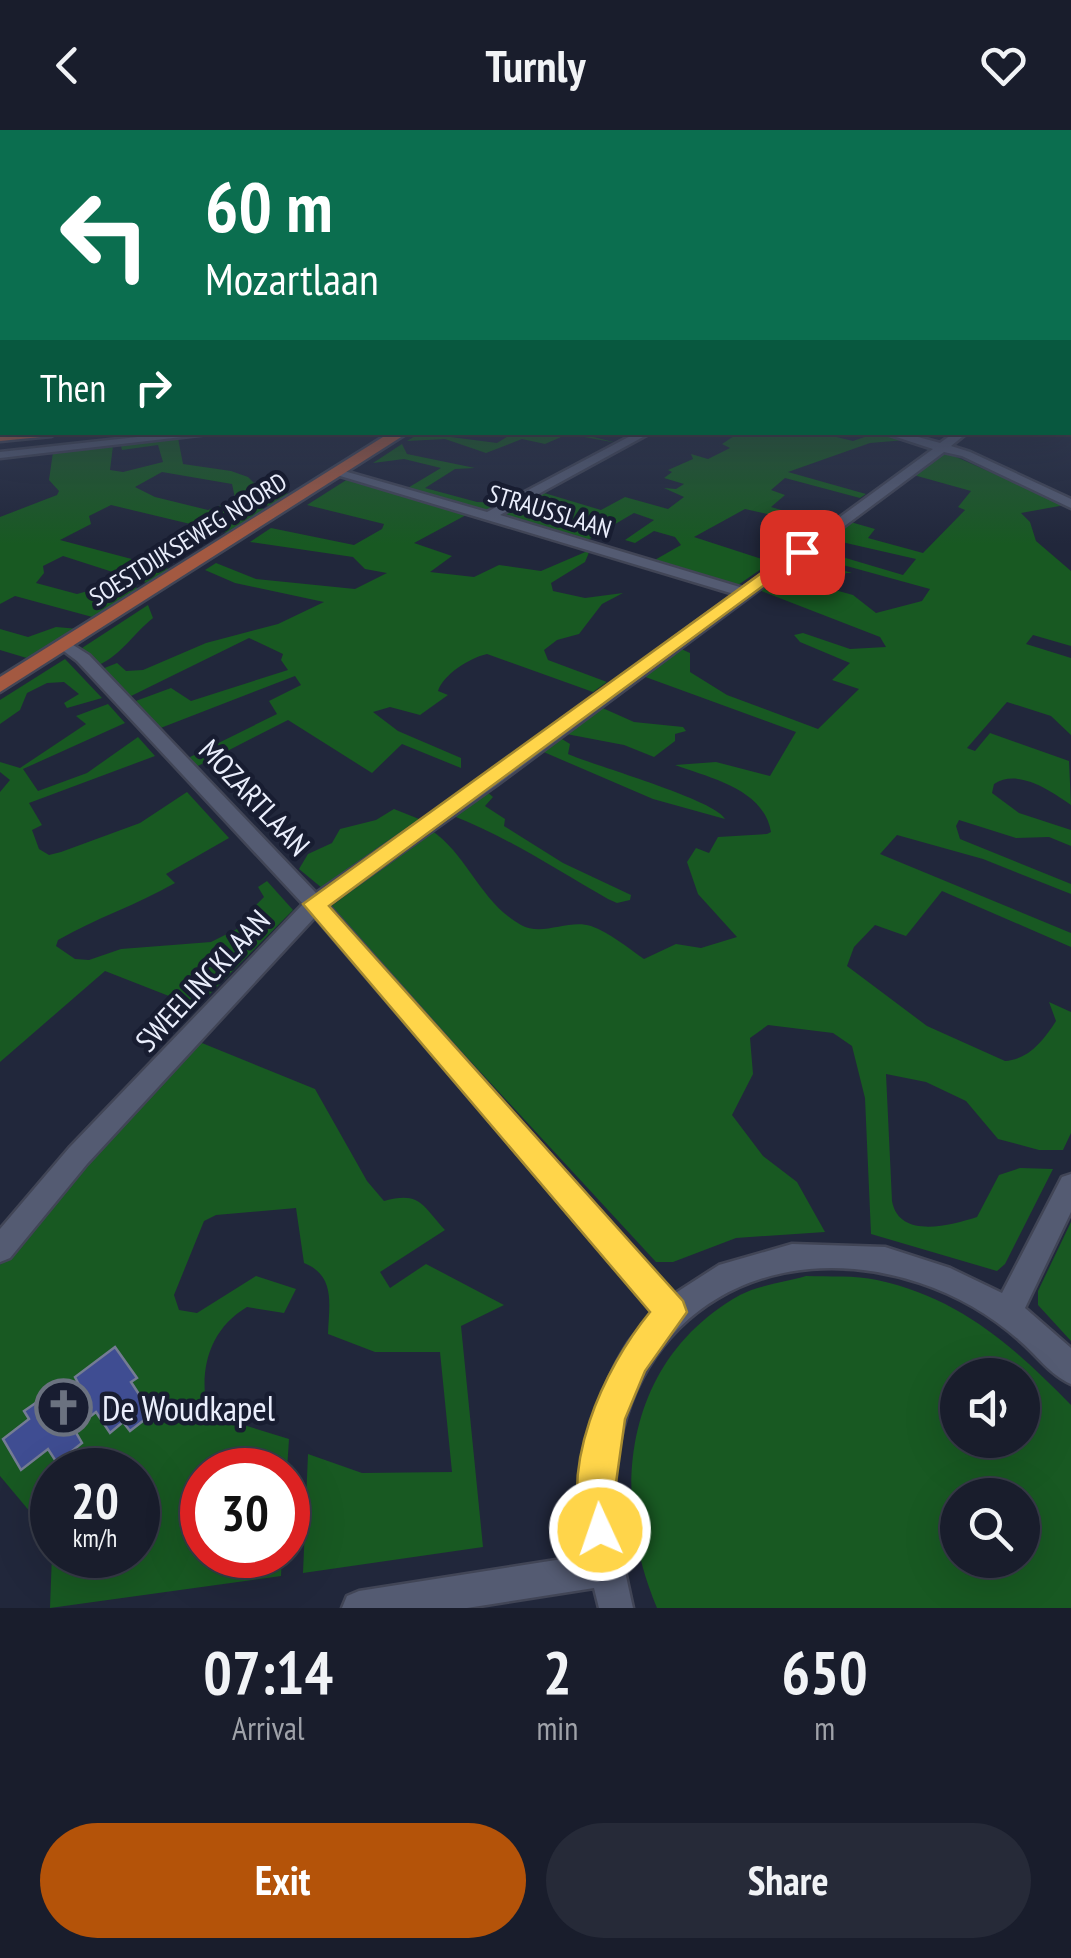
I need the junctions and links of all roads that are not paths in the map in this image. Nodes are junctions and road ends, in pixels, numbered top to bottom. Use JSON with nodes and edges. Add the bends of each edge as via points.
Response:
{"nodes":[{"id":1,"x":191,"y":435,"type":"edge"},
{"id":2,"x":397,"y":435,"type":"edge"},
{"id":3,"x":641,"y":435,"type":"edge"},
{"id":4,"x":897,"y":435,"type":"edge"},
{"id":5,"x":958,"y":435,"type":"edge"},
{"id":6,"x":942,"y":447,"type":"junction"},
{"id":7,"x":0,"y":455,"type":"edge"},
{"id":8,"x":341,"y":472,"type":"junction"},
{"id":9,"x":1071,"y":504,"type":"edge"},
{"id":10,"x":489,"y":516,"type":"junction"},
{"id":11,"x":745,"y":594,"type":"junction"},
{"id":12,"x":65,"y":646,"type":"junction"},
{"id":13,"x":0,"y":686,"type":"edge"},
{"id":14,"x":315,"y":904,"type":"junction"},
{"id":15,"x":1071,"y":1185,"type":"edge"},
{"id":16,"x":0,"y":1249,"type":"edge"},
{"id":17,"x":671,"y":1312,"type":"junction"},
{"id":18,"x":1008,"y":1312,"type":"junction"},
{"id":19,"x":1071,"y":1369,"type":"edge"},
{"id":20,"x":604,"y":1569,"type":"junction"},
{"id":21,"x":359,"y":1608,"type":"edge"},
{"id":22,"x":616,"y":1608,"type":"edge"}],
"edges":[{"from":1,"to":7,"type":"street"},
{"from":2,"to":8,"type":"main road","name":"SOESTDIJKSEWEG NOORD"},
{"from":3,"to":10,"type":"street"},
{"from":4,"to":6,"type":"street"},
{"from":5,"to":6,"type":"street","name":"SWEELINCKLAAN"},
{"from":6,"to":9,"type":"street"},
{"from":6,"to":11,"type":"street","name":"SWEELINCKLAAN"},
{"from":8,"to":10,"type":"street","name":"STRAUSSLAAN"},
{"from":8,"to":12,"type":"main road","name":"SOESTDIJKSEWEG NOORD"},
{"from":10,"to":11,"type":"street","name":"STRAUSSLAAN"},
{"from":11,"to":14,"type":"street","name":"SWEELINCKLAAN"},
{"from":12,"to":13,"type":"main road","name":"SOESTDIJKSEWEG NOORD"},
{"from":12,"to":14,"type":"street","name":"MOZARTLAAN"},
{"from":14,"to":16,"type":"street","name":"SWEELINCKLAAN","via":[[78,1156]]},
{"from":14,"to":17,"type":"street","name":"MOZARTLAAN"},
{"from":15,"to":18,"type":"street"},
{"from":17,"to":18,"type":"street","via":[[728,1274],[796,1256],[868,1257],[943,1279]]},
{"from":17,"to":20,"type":"street","via":[[633,1359],[607,1419],[596,1490]]},
{"from":18,"to":19,"type":"street"},
{"from":20,"to":21,"type":"street"},
{"from":20,"to":22,"type":"street"}]}
